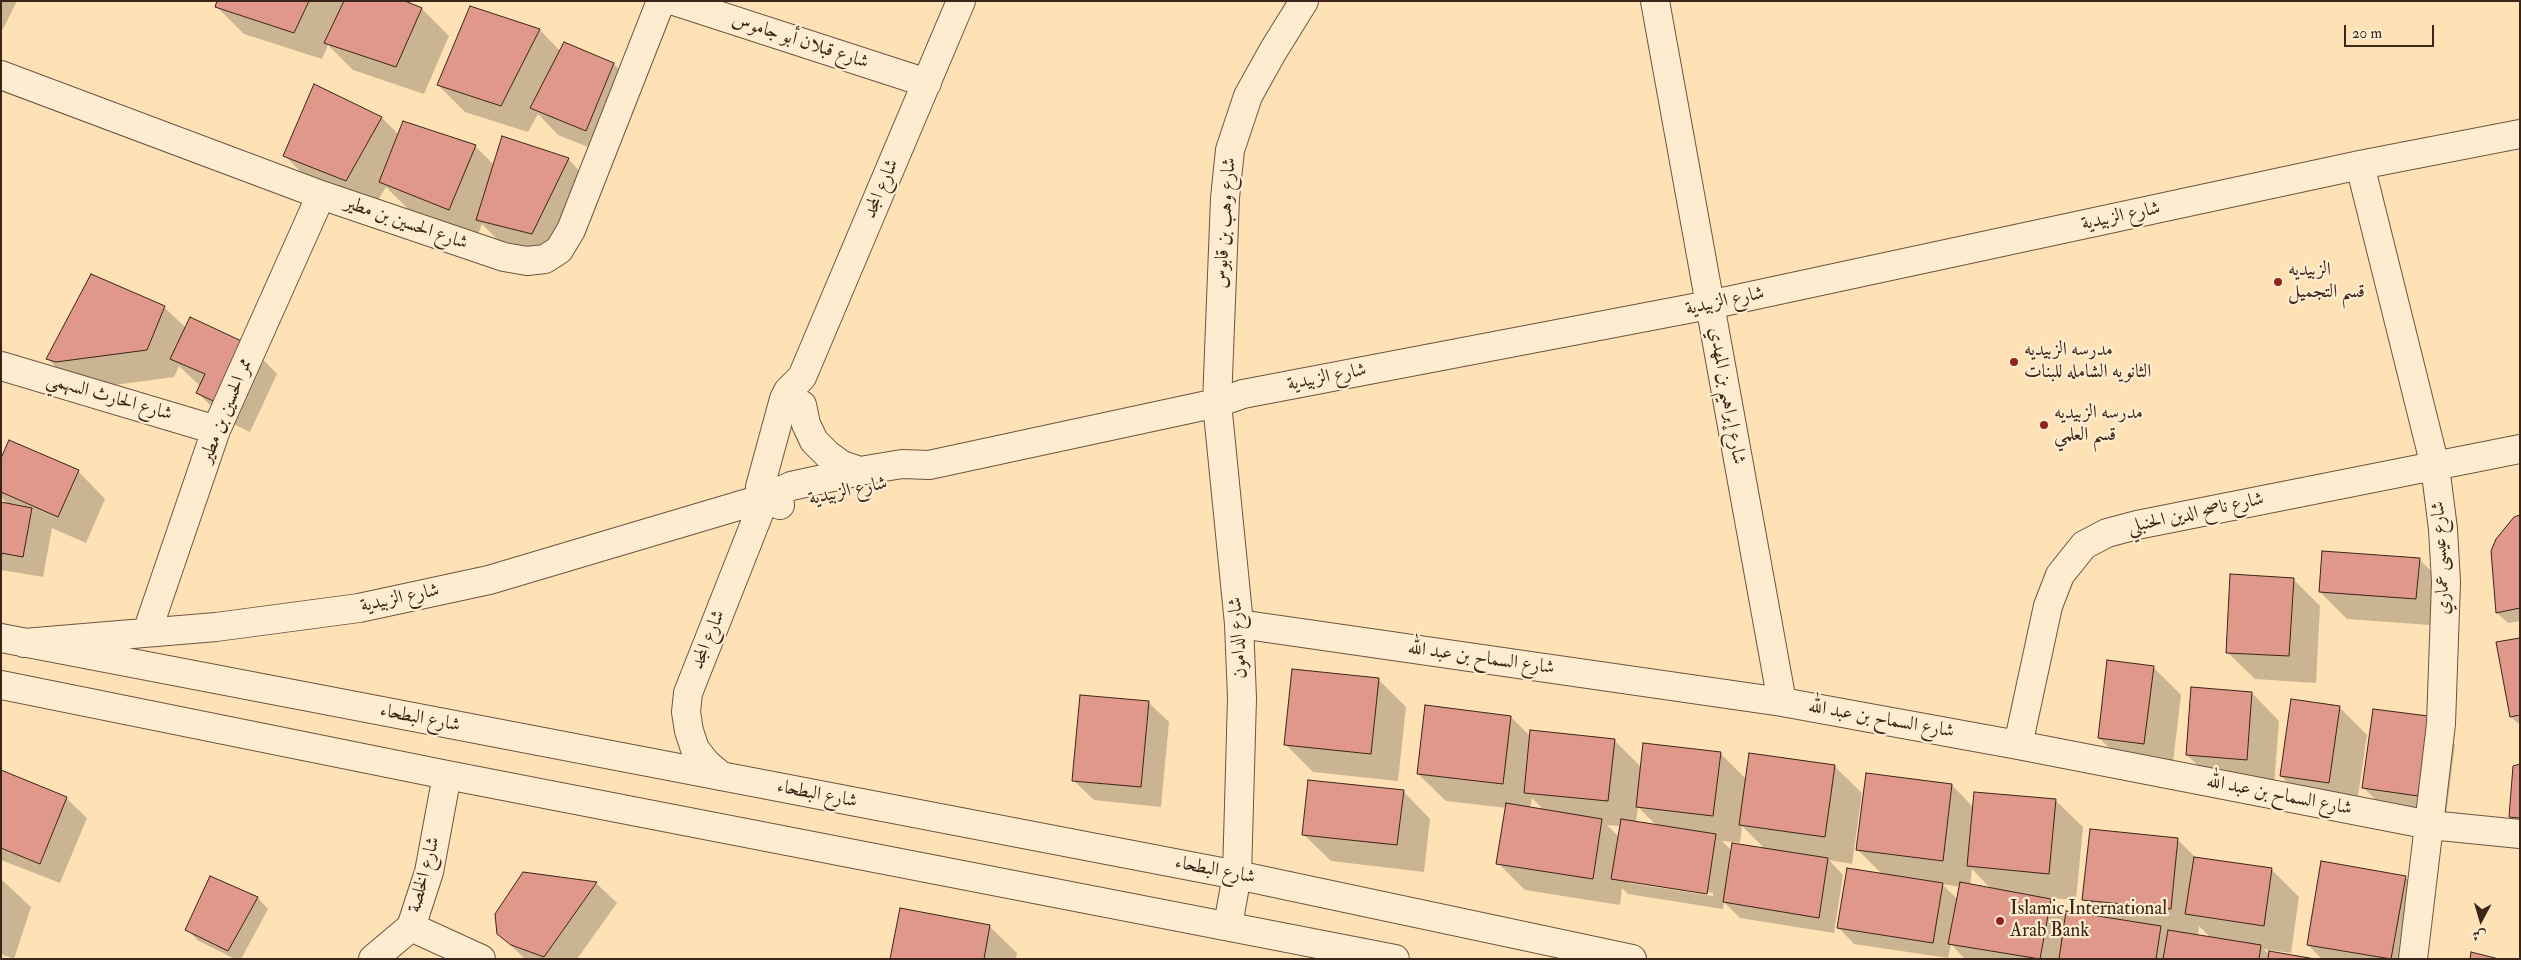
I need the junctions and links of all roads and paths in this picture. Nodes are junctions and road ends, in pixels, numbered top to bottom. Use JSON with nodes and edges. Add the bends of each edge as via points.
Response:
{"nodes":[{"id":1,"x":661,"y":1,"type":"edge"},
{"id":2,"x":674,"y":1,"type":"edge"},
{"id":3,"x":961,"y":1,"type":"edge"},
{"id":4,"x":1304,"y":1,"type":"edge"},
{"id":5,"x":1657,"y":2,"type":"edge"},
{"id":6,"x":1,"y":75,"type":"edge"},
{"id":7,"x":927,"y":83,"type":"junction"},
{"id":8,"x":2520,"y":134,"type":"edge"},
{"id":9,"x":2360,"y":165,"type":"junction"},
{"id":10,"x":321,"y":195,"type":"junction"},
{"id":11,"x":1709,"y":306,"type":"junction"},
{"id":12,"x":1,"y":366,"type":"edge"},
{"id":13,"x":802,"y":377,"type":"junction"},
{"id":14,"x":1217,"y":403,"type":"junction"},
{"id":15,"x":802,"y":406,"type":"junction"},
{"id":16,"x":216,"y":430,"type":"junction"},
{"id":17,"x":769,"y":449,"type":"junction"},
{"id":18,"x":2520,"y":449,"type":"edge"},
{"id":19,"x":929,"y":465,"type":"junction"},
{"id":20,"x":2435,"y":466,"type":"junction"},
{"id":21,"x":860,"y":471,"type":"junction"},
{"id":22,"x":765,"y":498,"type":"junction"},
{"id":23,"x":702,"y":517,"type":"junction"},
{"id":24,"x":1240,"y":624,"type":"junction"},
{"id":25,"x":147,"y":632,"type":"junction"},
{"id":26,"x":12,"y":640,"type":"edge"},
{"id":27,"x":1,"y":685,"type":"edge"},
{"id":28,"x":1782,"y":702,"type":"junction"},
{"id":29,"x":2018,"y":745,"type":"junction"},
{"id":30,"x":447,"y":775,"type":"junction"},
{"id":31,"x":721,"y":776,"type":"junction"},
{"id":32,"x":2430,"y":825,"type":"junction"},
{"id":33,"x":2520,"y":834,"type":"edge"},
{"id":34,"x":1237,"y":875,"type":"junction"},
{"id":35,"x":1228,"y":925,"type":"junction"},
{"id":36,"x":411,"y":927,"type":"junction"},
{"id":37,"x":373,"y":959,"type":"edge"},
{"id":38,"x":481,"y":959,"type":"edge"},
{"id":39,"x":1395,"y":959,"type":"edge"},
{"id":40,"x":1632,"y":959,"type":"edge"},
{"id":41,"x":2413,"y":959,"type":"edge"}],
"edges":[{"from":1,"to":10,"type":"street","name":"شارع الحسين بن مطير","via":[[571,230],[558,250],[545,259],[527,262],[504,257]]},
{"from":2,"to":7,"type":"street","name":"شارع قبلان أبو جاموس"},
{"from":3,"to":7,"type":"street","name":"شارع المجد"},
{"from":4,"to":14,"type":"street","name":"شارع وهب بن قابوس","via":[[1248,96],[1230,150],[1222,247]]},
{"from":5,"to":11,"type":"street","name":"شارع إبراهيم بن المهدي"},
{"from":6,"to":10,"type":"street","name":"شارع الحسين بن مطير"},
{"from":7,"to":13,"type":"street","name":"شارع المجد"},
{"from":8,"to":9,"type":"street","name":"شارع الزبيدية"},
{"from":9,"to":11,"type":"street","name":"شارع الزبيدية"},
{"from":9,"to":20,"type":"street","name":"شارع عيسى عماري"},
{"from":10,"to":16,"type":"street","name":"ممر الحسين بن مطير"},
{"from":11,"to":14,"type":"street","name":"شارع الزبيدية","via":[[1243,394]]},
{"from":11,"to":28,"type":"street","name":"شارع إبراهيم بن المهدي"},
{"from":12,"to":16,"type":"street","name":"شارع الحارث السهمي"},
{"from":13,"to":15,"type":"street","name":"شارع المجد"},
{"from":13,"to":17,"type":"street","name":"شارع المجد","via":[[784,399]]},
{"from":14,"to":19,"type":"street","name":"شارع الزبيدية"},
{"from":14,"to":24,"type":"street","name":"شارع الدامون"},
{"from":15,"to":21,"type":"street","via":[[814,440],[842,465]]},
{"from":15,"to":22,"type":"street","name":"شارع المجد","via":[[775,483]]},
{"from":16,"to":25,"type":"street","name":"ممر الحسين بن مطير"},
{"from":17,"to":22,"type":"street","name":"شارع المجد","via":[[760,487]]},
{"from":17,"to":23,"type":"street","via":[[738,486]]},
{"from":18,"to":20,"type":"street","name":"شارع ناصح الدين الحنبلي"},
{"from":19,"to":21,"type":"street","name":"شارع الزبيدية","via":[[902,464]]},
{"from":19,"to":22,"type":"street","name":"شارع الزبيدية","via":[[918,474],[892,484],[786,505],[774,504]]},
{"from":20,"to":29,"type":"street","name":"شارع ناصح الدين الحنبلي","via":[[2137,525],[2107,533],[2084,545],[2060,576],[2048,606]]},
{"from":20,"to":32,"type":"street","name":"شارع عيسى عماري","via":[[2446,582],[2441,724]]},
{"from":21,"to":22,"type":"street","name":"شارع الزبيدية","via":[[791,486]]},
{"from":22,"to":23,"type":"street","name":"شارع الزبيدية"},
{"from":22,"to":31,"type":"street","name":"شارع المجد","via":[[688,693],[689,731],[707,764]]},
{"from":23,"to":25,"type":"street","name":"شارع الزبيدية","via":[[489,580],[367,606],[225,626]]},
{"from":24,"to":28,"type":"street","name":"شارع السماح بن عبد الله"},
{"from":24,"to":34,"type":"street","name":"شارع الدامون","via":[[1242,734]]},
{"from":25,"to":26,"type":"street","name":"شارع الزبيدية"},
{"from":26,"to":31,"type":"street","name":"شارع البطحاء"},
{"from":27,"to":30,"type":"street"},
{"from":28,"to":29,"type":"street","name":"شارع السماح بن عبد الله"},
{"from":29,"to":32,"type":"street","name":"شارع السماح بن عبد الله"},
{"from":30,"to":35,"type":"street"},
{"from":30,"to":36,"type":"street","name":"شارع الخلصة","via":[[429,872]]},
{"from":31,"to":34,"type":"street","name":"شارع البطحاء"},
{"from":32,"to":33,"type":"street","name":"شارع السماح بن عبد الله"},
{"from":32,"to":41,"type":"street","name":"شارع عيسى عماري"},
{"from":34,"to":35,"type":"street","name":"شارع الدامون"},
{"from":34,"to":40,"type":"street","name":"شارع البطحاء"},
{"from":35,"to":39,"type":"street"},
{"from":36,"to":37,"type":"street","name":"شارع الخلصة"},
{"from":36,"to":38,"type":"street"}]}
